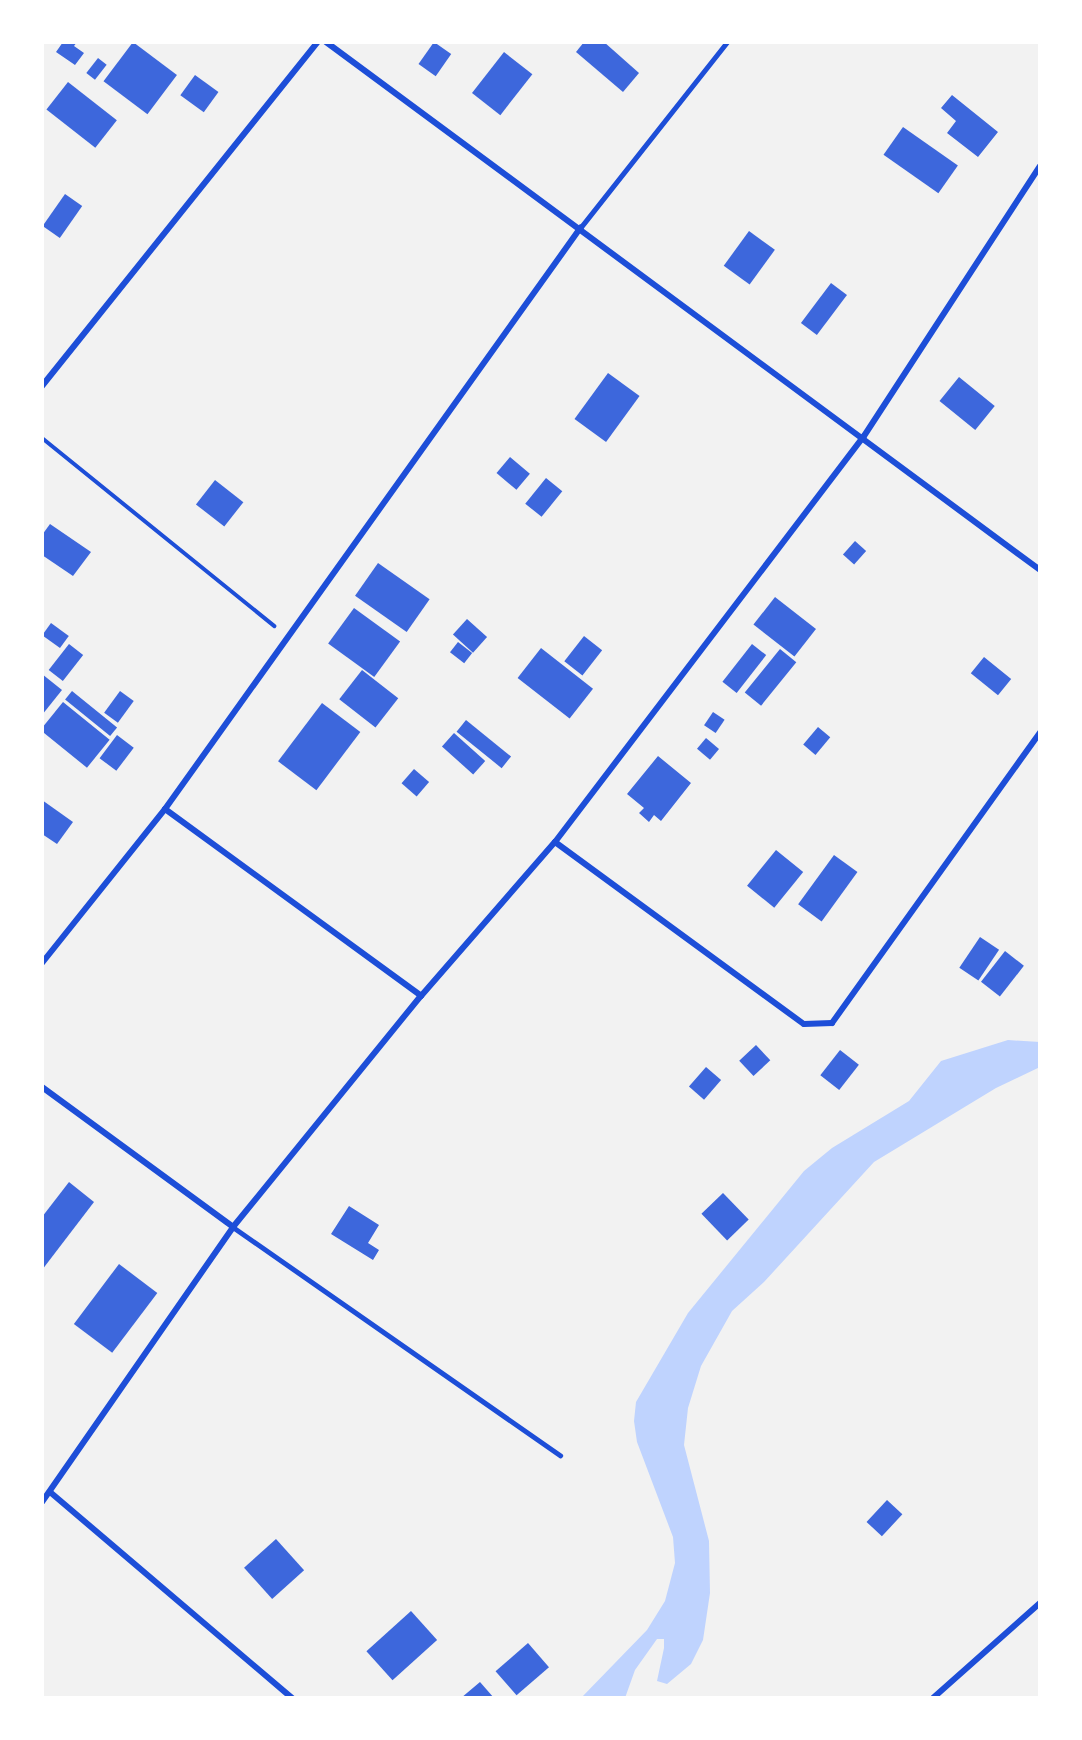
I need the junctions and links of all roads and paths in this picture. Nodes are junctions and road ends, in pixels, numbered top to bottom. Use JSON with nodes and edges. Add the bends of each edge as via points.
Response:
{"nodes":[{"id":1,"x":318,"y":42,"type":"edge"},
{"id":2,"x":326,"y":42,"type":"edge"},
{"id":3,"x":727,"y":42,"type":"edge"},
{"id":4,"x":1040,"y":166,"type":"edge"},
{"id":5,"x":581,"y":227,"type":"junction"},
{"id":6,"x":42,"y":386,"type":"edge"},
{"id":7,"x":864,"y":436,"type":"junction"},
{"id":8,"x":42,"y":438,"type":"edge"},
{"id":9,"x":1040,"y":570,"type":"edge"},
{"id":10,"x":287,"y":636,"type":"junction"},
{"id":11,"x":1040,"y":732,"type":"edge"},
{"id":12,"x":165,"y":808,"type":"junction"},
{"id":13,"x":555,"y":842,"type":"junction"},
{"id":14,"x":42,"y":963,"type":"edge"},
{"id":15,"x":422,"y":996,"type":"junction"},
{"id":16,"x":42,"y":1087,"type":"edge"},
{"id":17,"x":233,"y":1227,"type":"junction"},
{"id":18,"x":560,"y":1455,"type":"dead end"},
{"id":19,"x":50,"y":1492,"type":"junction"},
{"id":20,"x":42,"y":1502,"type":"edge"},
{"id":21,"x":1040,"y":1603,"type":"edge"},
{"id":22,"x":292,"y":1698,"type":"edge"},
{"id":23,"x":933,"y":1698,"type":"edge"}],
"edges":[{"from":1,"to":6,"type":"street"},
{"from":2,"to":5,"type":"street"},
{"from":3,"to":5,"type":"lane"},
{"from":4,"to":7,"type":"street"},
{"from":5,"to":7,"type":"street"},
{"from":5,"to":10,"type":"street"},
{"from":7,"to":9,"type":"street"},
{"from":7,"to":13,"type":"street"},
{"from":8,"to":10,"type":"path"},
{"from":10,"to":12,"type":"street"},
{"from":11,"to":13,"type":"street","via":[[832,1023],[804,1024]]},
{"from":12,"to":14,"type":"street"},
{"from":12,"to":15,"type":"street"},
{"from":13,"to":15,"type":"street"},
{"from":15,"to":17,"type":"street"},
{"from":16,"to":17,"type":"street"},
{"from":17,"to":18,"type":"lane"},
{"from":17,"to":19,"type":"street"},
{"from":19,"to":20,"type":"street"},
{"from":19,"to":22,"type":"street"},
{"from":21,"to":23,"type":"street"}]}
